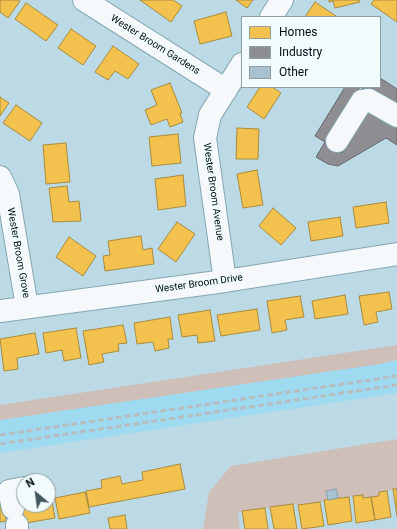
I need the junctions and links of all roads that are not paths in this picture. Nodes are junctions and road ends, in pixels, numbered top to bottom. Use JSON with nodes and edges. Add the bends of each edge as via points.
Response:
{"nodes":[{"id":1,"x":84,"y":0,"type":"edge"},
{"id":2,"x":282,"y":0,"type":"edge"},
{"id":3,"x":272,"y":16,"type":"edge"},
{"id":4,"x":241,"y":66,"type":"edge"},
{"id":5,"x":226,"y":90,"type":"junction"},
{"id":6,"x":397,"y":116,"type":"edge"},
{"id":7,"x":337,"y":141,"type":"dead end"},
{"id":8,"x":0,"y":177,"type":"edge"},
{"id":9,"x":397,"y":254,"type":"edge"},
{"id":10,"x":225,"y":281,"type":"junction"},
{"id":11,"x":27,"y":307,"type":"junction"},
{"id":12,"x":0,"y":311,"type":"edge"},
{"id":13,"x":16,"y":490,"type":"edge"},
{"id":14,"x":16,"y":521,"type":"edge"}],
"edges":[{"from":1,"to":5,"type":"street","name":"Wester Broom Gardens"},
{"from":2,"to":3,"type":"street"},
{"from":4,"to":5,"type":"street","name":"Wester Broom Avenue"},
{"from":5,"to":10,"type":"street","name":"Wester Broom Avenue","via":[[210,115],[205,138]]},
{"from":6,"to":7,"type":"street","via":[[369,100],[362,101]]},
{"from":8,"to":11,"type":"street","name":"Wester Broom Grove","via":[[8,194]]},
{"from":9,"to":10,"type":"street","name":"Wester Broom Drive"},
{"from":10,"to":11,"type":"street","name":"Wester Broom Drive"},
{"from":11,"to":12,"type":"street","name":"Wester Broom Drive"},
{"from":13,"to":14,"type":"street","via":[[9,491]]}]}
